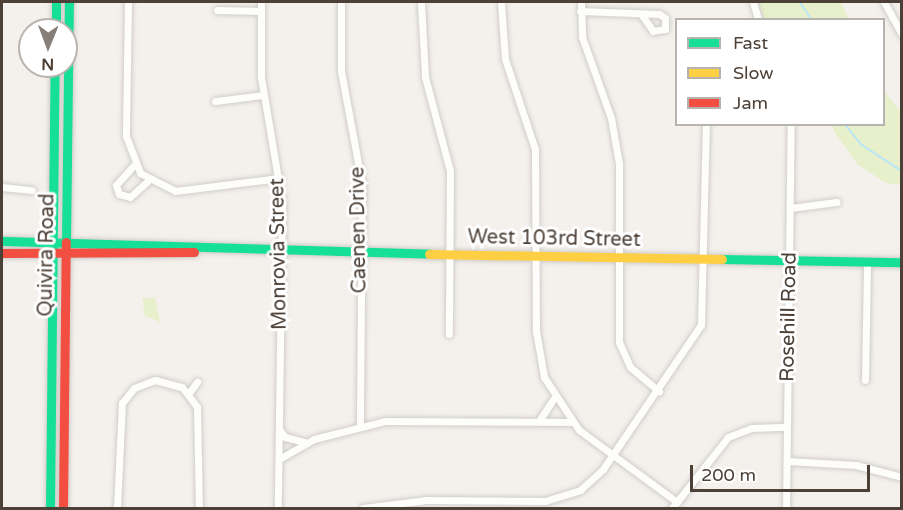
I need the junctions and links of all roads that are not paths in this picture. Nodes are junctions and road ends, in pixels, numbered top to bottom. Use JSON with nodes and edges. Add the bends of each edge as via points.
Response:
{"nodes":[{"id":1,"x":56,"y":2,"type":"edge"},
{"id":2,"x":69,"y":2,"type":"edge"},
{"id":3,"x":128,"y":2,"type":"edge"},
{"id":4,"x":261,"y":2,"type":"edge"},
{"id":5,"x":341,"y":2,"type":"edge"},
{"id":6,"x":421,"y":2,"type":"edge"},
{"id":7,"x":501,"y":2,"type":"edge"},
{"id":8,"x":580,"y":2,"type":"edge"},
{"id":9,"x":753,"y":2,"type":"edge"},
{"id":10,"x":884,"y":2,"type":"edge"},
{"id":11,"x":217,"y":10,"type":"dead end"},
{"id":12,"x":261,"y":11,"type":"junction"},
{"id":13,"x":580,"y":11,"type":"junction"},
{"id":14,"x":642,"y":15,"type":"dead end"},
{"id":15,"x":56,"y":18,"type":"edge"},
{"id":16,"x":758,"y":18,"type":"edge"},
{"id":17,"x":900,"y":28,"type":"edge"},
{"id":18,"x":902,"y":35,"type":"edge"},
{"id":19,"x":55,"y":78,"type":"edge"},
{"id":20,"x":263,"y":95,"type":"junction"},
{"id":21,"x":214,"y":101,"type":"dead end"},
{"id":22,"x":706,"y":126,"type":"edge"},
{"id":23,"x":791,"y":126,"type":"edge"},
{"id":24,"x":134,"y":165,"type":"junction"},
{"id":25,"x":279,"y":178,"type":"junction"},
{"id":26,"x":148,"y":181,"type":"junction"},
{"id":27,"x":2,"y":187,"type":"edge"},
{"id":28,"x":32,"y":190,"type":"dead end"},
{"id":29,"x":837,"y":202,"type":"dead end"},
{"id":30,"x":790,"y":208,"type":"junction"},
{"id":31,"x":2,"y":241,"type":"edge"},
{"id":32,"x":52,"y":242,"type":"junction"},
{"id":33,"x":65,"y":242,"type":"junction"},
{"id":34,"x":206,"y":250,"type":"junction"},
{"id":35,"x":281,"y":252,"type":"junction"},
{"id":36,"x":2,"y":253,"type":"edge"},
{"id":37,"x":52,"y":253,"type":"junction"},
{"id":38,"x":361,"y":253,"type":"junction"},
{"id":39,"x":65,"y":254,"type":"junction"},
{"id":40,"x":450,"y":255,"type":"junction"},
{"id":41,"x":537,"y":256,"type":"junction"},
{"id":42,"x":619,"y":258,"type":"junction"},
{"id":43,"x":703,"y":259,"type":"junction"},
{"id":44,"x":790,"y":260,"type":"junction"},
{"id":45,"x":867,"y":261,"type":"junction"},
{"id":46,"x":902,"y":262,"type":"edge"},
{"id":47,"x":449,"y":334,"type":"dead end"},
{"id":48,"x":865,"y":380,"type":"dead end"},
{"id":49,"x":197,"y":382,"type":"dead end"},
{"id":50,"x":659,"y":391,"type":"junction"},
{"id":51,"x":189,"y":393,"type":"junction"},
{"id":52,"x":554,"y":398,"type":"junction"},
{"id":53,"x":539,"y":422,"type":"junction"},
{"id":54,"x":573,"y":422,"type":"junction"},
{"id":55,"x":360,"y":425,"type":"junction"},
{"id":56,"x":787,"y":427,"type":"junction"},
{"id":57,"x":279,"y":429,"type":"junction"},
{"id":58,"x":307,"y":443,"type":"junction"},
{"id":59,"x":612,"y":456,"type":"junction"},
{"id":60,"x":279,"y":459,"type":"junction"},
{"id":61,"x":787,"y":461,"type":"junction"},
{"id":62,"x":902,"y":477,"type":"edge"},
{"id":63,"x":674,"y":505,"type":"edge"},
{"id":64,"x":50,"y":508,"type":"edge"},
{"id":65,"x":63,"y":508,"type":"edge"},
{"id":66,"x":117,"y":508,"type":"edge"},
{"id":67,"x":199,"y":508,"type":"edge"},
{"id":68,"x":278,"y":508,"type":"edge"},
{"id":69,"x":363,"y":508,"type":"edge"},
{"id":70,"x":786,"y":508,"type":"edge"}],
"edges":[{"from":1,"to":15,"type":"main road"},
{"from":2,"to":33,"type":"main road","name":"Quivira Road"},
{"from":3,"to":24,"type":"street","via":[[126,124]]},
{"from":4,"to":12,"type":"street","name":"Monrovia Street"},
{"from":5,"to":38,"type":"street","name":"Caenen Drive","via":[[341,71],[362,184]]},
{"from":6,"to":40,"type":"street","via":[[425,77],[450,171]]},
{"from":7,"to":41,"type":"street","via":[[505,59],[535,149]]},
{"from":8,"to":13,"type":"street"},
{"from":9,"to":16,"type":"street"},
{"from":10,"to":17,"type":"street"},
{"from":11,"to":12,"type":"street"},
{"from":12,"to":20,"type":"street","name":"Monrovia Street"},
{"from":13,"to":14,"type":"street"},
{"from":13,"to":42,"type":"street","via":[[582,37],[617,143]]},
{"from":17,"to":18,"type":"street"},
{"from":19,"to":32,"type":"main road","name":"Quivira Road"},
{"from":20,"to":21,"type":"street"},
{"from":20,"to":25,"type":"street","name":"Monrovia Street"},
{"from":22,"to":43,"type":"street"},
{"from":23,"to":30,"type":"street","name":"Rosehill Road"},
{"from":24,"to":26,"type":"street"},
{"from":24,"to":26,"type":"street","via":[[116,185],[119,195],[130,197]]},
{"from":25,"to":26,"type":"street","via":[[188,190]]},
{"from":25,"to":35,"type":"street","name":"Monrovia Street"},
{"from":27,"to":28,"type":"street"},
{"from":29,"to":30,"type":"street"},
{"from":30,"to":44,"type":"street","name":"Rosehill Road"},
{"from":31,"to":32,"type":"main road","name":"West 103rd Street"},
{"from":32,"to":33,"type":"main road","name":"West 103rd Street"},
{"from":32,"to":37,"type":"main road","name":"Quivira Road"},
{"from":33,"to":34,"type":"main road","name":"West 103rd Street"},
{"from":33,"to":39,"type":"main road","name":"Quivira Road"},
{"from":34,"to":35,"type":"main road","name":"West 103rd Street"},
{"from":34,"to":39,"type":"main road","name":"West 103rd Street"},
{"from":35,"to":38,"type":"main road","name":"West 103rd Street"},
{"from":35,"to":57,"type":"street","name":"Monrovia Street"},
{"from":36,"to":37,"type":"main road","name":"West 103rd Street"},
{"from":37,"to":39,"type":"main road","name":"West 103rd Street"},
{"from":37,"to":64,"type":"main road","name":"Quivira Road"},
{"from":38,"to":40,"type":"main road","name":"West 103rd Street"},
{"from":38,"to":55,"type":"street","name":"Caenen Drive"},
{"from":39,"to":65,"type":"main road","name":"Quivira Road"},
{"from":40,"to":41,"type":"main road","name":"West 103rd Street"},
{"from":40,"to":47,"type":"street"},
{"from":41,"to":42,"type":"main road","name":"West 103rd Street"},
{"from":41,"to":52,"type":"street","via":[[537,348]]},
{"from":42,"to":43,"type":"main road","name":"West 103rd Street"},
{"from":42,"to":50,"type":"street","via":[[620,347],[630,367]]},
{"from":43,"to":44,"type":"main road","name":"West 103rd Street"},
{"from":43,"to":50,"type":"street","via":[[698,334]]},
{"from":44,"to":45,"type":"main road","name":"West 103rd Street"},
{"from":44,"to":56,"type":"street","name":"Rosehill Road"},
{"from":45,"to":46,"type":"main road","name":"West 103rd Street"},
{"from":45,"to":48,"type":"street"},
{"from":49,"to":51,"type":"street"},
{"from":50,"to":59,"type":"street"},
{"from":51,"to":66,"type":"street","via":[[155,380],[134,388],[122,403]]},
{"from":51,"to":67,"type":"street","via":[[200,417]]},
{"from":52,"to":53,"type":"street"},
{"from":52,"to":54,"type":"street"},
{"from":53,"to":54,"type":"street"},
{"from":53,"to":55,"type":"street","via":[[403,420]]},
{"from":54,"to":59,"type":"street"},
{"from":55,"to":58,"type":"street"},
{"from":56,"to":61,"type":"street","name":"Rosehill Road"},
{"from":56,"to":63,"type":"street","via":[[751,428],[728,437]]},
{"from":57,"to":58,"type":"street","via":[[291,440]]},
{"from":57,"to":60,"type":"street","name":"Monrovia Street"},
{"from":58,"to":60,"type":"street"},
{"from":59,"to":63,"type":"street"},
{"from":59,"to":69,"type":"street","via":[[587,485],[556,499],[426,500]]},
{"from":60,"to":68,"type":"street","name":"Monrovia Street"},
{"from":61,"to":62,"type":"street","via":[[856,465]]},
{"from":61,"to":70,"type":"street","name":"Rosehill Road"}]}
